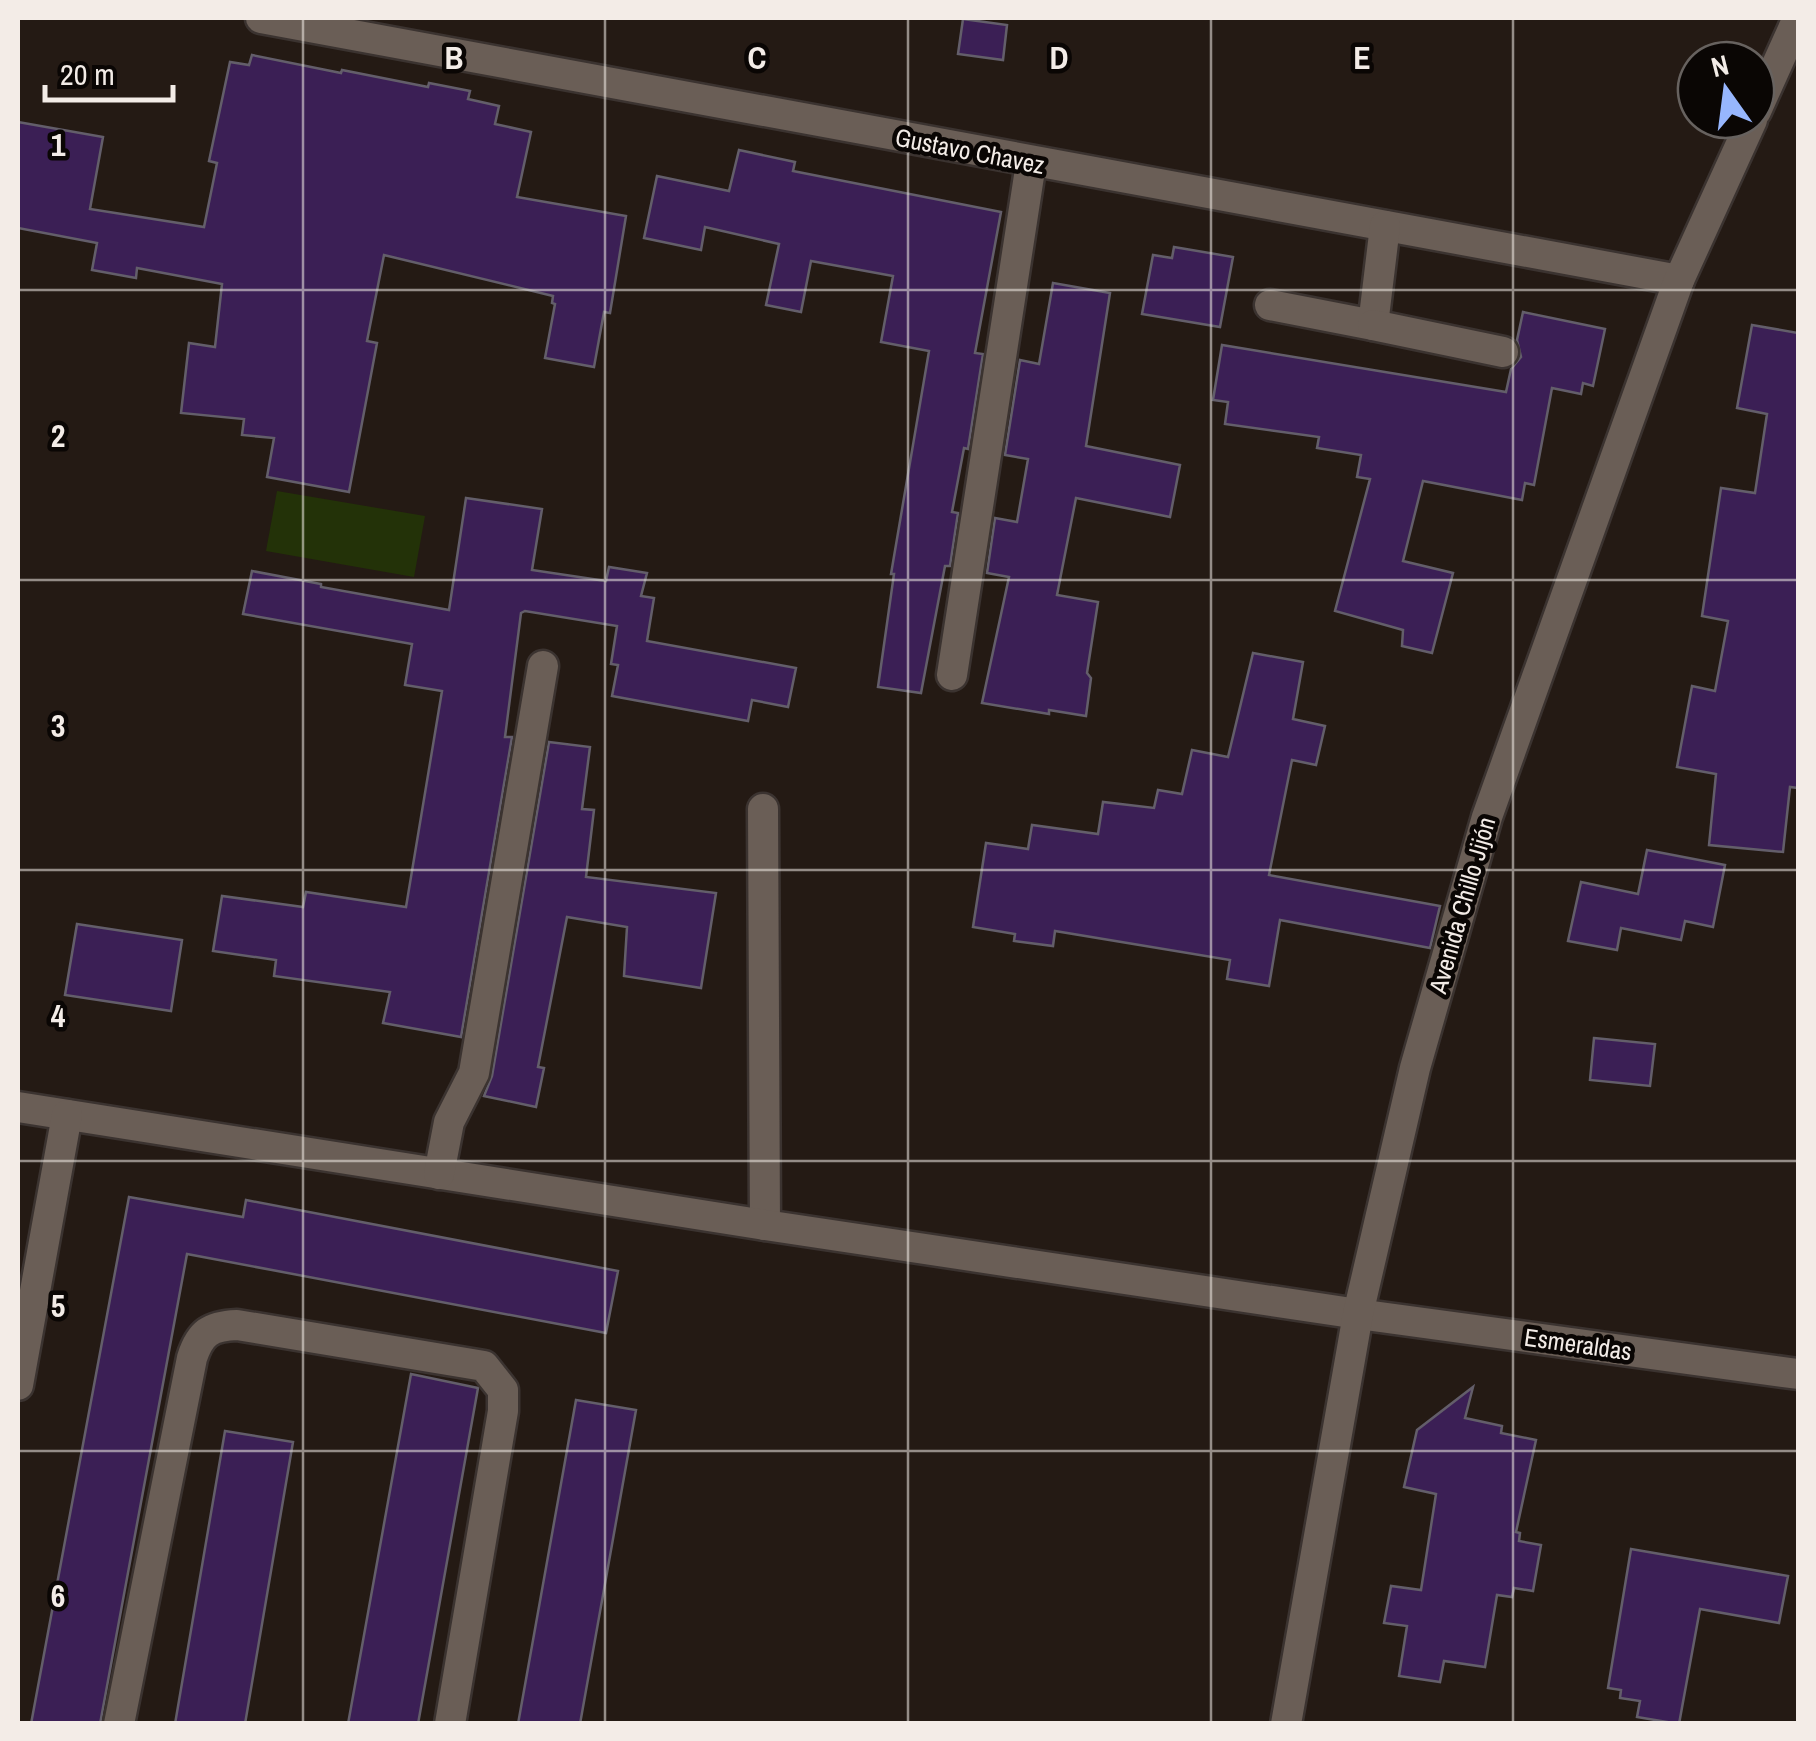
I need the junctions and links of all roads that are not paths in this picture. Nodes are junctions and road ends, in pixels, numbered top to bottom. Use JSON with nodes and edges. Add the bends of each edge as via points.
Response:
{"nodes":[{"id":1,"x":261,"y":18,"type":"edge"},
{"id":2,"x":1798,"y":18,"type":"edge"},
{"id":3,"x":1776,"y":67,"type":"edge"},
{"id":4,"x":1743,"y":140,"type":"edge"},
{"id":5,"x":1032,"y":163,"type":"junction"},
{"id":6,"x":1385,"y":226,"type":"junction"},
{"id":7,"x":1679,"y":280,"type":"junction"},
{"id":8,"x":1270,"y":305,"type":"dead end"},
{"id":9,"x":1373,"y":325,"type":"junction"},
{"id":10,"x":1502,"y":352,"type":"dead end"},
{"id":11,"x":543,"y":666,"type":"dead end"},
{"id":12,"x":952,"y":674,"type":"dead end"},
{"id":13,"x":764,"y":809,"type":"dead end"},
{"id":14,"x":18,"y":1106,"type":"edge"},
{"id":15,"x":67,"y":1115,"type":"junction"},
{"id":16,"x":439,"y":1174,"type":"junction"},
{"id":17,"x":765,"y":1225,"type":"junction"},
{"id":18,"x":1358,"y":1314,"type":"junction"},
{"id":19,"x":1798,"y":1374,"type":"edge"},
{"id":20,"x":18,"y":1384,"type":"edge"},
{"id":21,"x":119,"y":1724,"type":"edge"},
{"id":22,"x":450,"y":1724,"type":"edge"},
{"id":23,"x":1286,"y":1724,"type":"edge"}],
"edges":[{"from":1,"to":5,"type":"street","name":"Gustavo Chavez"},
{"from":2,"to":3,"type":"street"},
{"from":4,"to":7,"type":"street","name":"Avenida Chillo Jijón"},
{"from":5,"to":6,"type":"street","name":"Gustavo Chavez"},
{"from":5,"to":12,"type":"street"},
{"from":6,"to":7,"type":"street","name":"Gustavo Chavez"},
{"from":6,"to":9,"type":"street"},
{"from":7,"to":18,"type":"street","name":"Avenida Chillo Jijón","via":[[1487,817],[1415,1068]]},
{"from":8,"to":9,"type":"street"},
{"from":9,"to":10,"type":"street"},
{"from":11,"to":16,"type":"street","via":[[474,1073],[449,1122]]},
{"from":13,"to":17,"type":"street"},
{"from":14,"to":15,"type":"street","name":"Esmeraldas"},
{"from":15,"to":16,"type":"street","name":"Esmeraldas"},
{"from":15,"to":20,"type":"street"},
{"from":16,"to":17,"type":"street","name":"Esmeraldas"},
{"from":17,"to":18,"type":"street","name":"Esmeraldas"},
{"from":18,"to":19,"type":"street","name":"Esmeraldas"},
{"from":18,"to":23,"type":"street","name":"Avenida Chillo Jijón"},
{"from":21,"to":22,"type":"street","via":[[192,1358],[206,1332],[237,1325],[484,1366],[502,1390]]}]}
